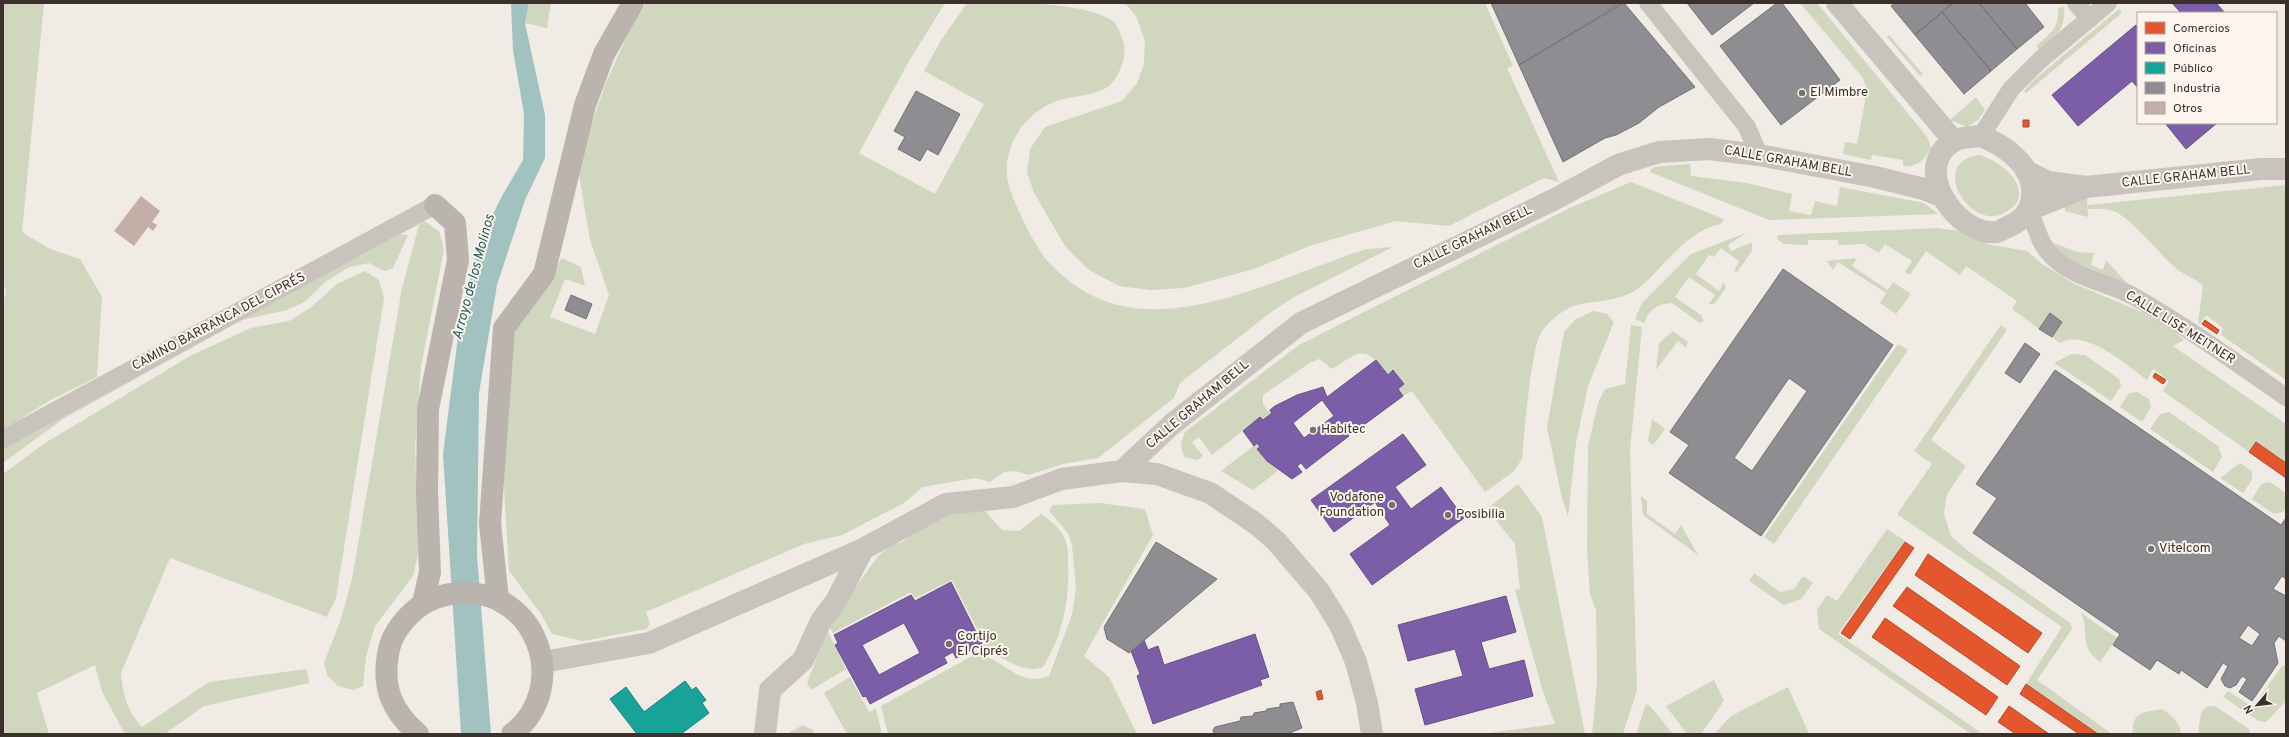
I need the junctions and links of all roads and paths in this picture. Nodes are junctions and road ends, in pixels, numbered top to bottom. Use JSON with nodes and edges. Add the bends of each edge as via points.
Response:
{"nodes":[{"id":1,"x":633,"y":3,"type":"edge"},
{"id":2,"x":1648,"y":3,"type":"edge"},
{"id":3,"x":1837,"y":3,"type":"edge"},
{"id":4,"x":2076,"y":3,"type":"edge"},
{"id":5,"x":2108,"y":3,"type":"edge"},
{"id":6,"x":2090,"y":19,"type":"junction"},
{"id":7,"x":1980,"y":136,"type":"junction"},
{"id":8,"x":1954,"y":141,"type":"junction"},
{"id":9,"x":1759,"y":155,"type":"junction"},
{"id":10,"x":1937,"y":164,"type":"junction"},
{"id":11,"x":2286,"y":169,"type":"edge"},
{"id":12,"x":2026,"y":171,"type":"junction"},
{"id":13,"x":1875,"y":177,"type":"junction"},
{"id":14,"x":2086,"y":187,"type":"junction"},
{"id":15,"x":1941,"y":196,"type":"junction"},
{"id":16,"x":435,"y":205,"type":"joint"},
{"id":17,"x":2030,"y":210,"type":"junction"},
{"id":18,"x":2286,"y":397,"type":"edge"},
{"id":19,"x":3,"y":439,"type":"edge"},
{"id":20,"x":1122,"y":471,"type":"junction"},
{"id":21,"x":863,"y":549,"type":"junction"},
{"id":22,"x":498,"y":600,"type":"junction"},
{"id":23,"x":423,"y":603,"type":"junction"},
{"id":24,"x":543,"y":662,"type":"junction"},
{"id":25,"x":418,"y":734,"type":"edge"},
{"id":26,"x":513,"y":734,"type":"edge"},
{"id":27,"x":765,"y":734,"type":"edge"},
{"id":28,"x":1372,"y":734,"type":"edge"}],
"edges":[{"from":1,"to":22,"type":"main road","via":[[604,54],[585,105],[544,274],[504,328],[490,523]]},
{"from":2,"to":9,"type":"street","via":[[1747,126]]},
{"from":3,"to":8,"type":"street"},
{"from":4,"to":6,"type":"street"},
{"from":5,"to":6,"type":"street"},
{"from":6,"to":7,"type":"street","via":[[2040,60],[2011,89]]},
{"from":7,"to":8,"type":"street"},
{"from":7,"to":12,"type":"street","via":[[2016,157]]},
{"from":8,"to":10,"type":"street","via":[[1945,149]]},
{"from":9,"to":13,"type":"street","name":"CALLE GRAHAM BELL"},
{"from":9,"to":20,"type":"street","name":"CALLE GRAHAM BELL","via":[[1709,149],[1659,152],[1618,165],[1555,199],[1301,323],[1171,425]]},
{"from":10,"to":13,"type":"street","name":"CALLE GRAHAM BELL","via":[[1920,174]]},
{"from":10,"to":15,"type":"street","via":[[1936,185]]},
{"from":11,"to":14,"type":"street","name":"CALLE GRAHAM BELL","via":[[2261,169]]},
{"from":12,"to":14,"type":"street","name":"CALLE GRAHAM BELL","via":[[2048,182]]},
{"from":12,"to":17,"type":"street","via":[[2034,193]]},
{"from":13,"to":15,"type":"street","name":"CALLE GRAHAM BELL","via":[[1924,189]]},
{"from":14,"to":17,"type":"street","name":"CALLE GRAHAM BELL"},
{"from":15,"to":17,"type":"street","via":[[1955,213],[1982,230],[1997,232],[2016,223]]},
{"from":16,"to":19,"type":"street","name":"CAMINO BARRANCA DEL CIPRÉS"},
{"from":16,"to":23,"type":"main road","via":[[455,223],[458,260],[428,410],[427,493],[430,572]]},
{"from":17,"to":18,"type":"street","name":"CALLE LISE MEITNER","via":[[2042,245],[2054,259],[2073,272],[2129,294],[2170,318]]},
{"from":20,"to":21,"type":"street","via":[[1062,479],[1013,497],[946,504]]},
{"from":20,"to":28,"type":"street","via":[[1157,474],[1210,493],[1255,523],[1276,541],[1319,591],[1340,625],[1356,662]]},
{"from":21,"to":24,"type":"street","via":[[648,643]]},
{"from":21,"to":27,"type":"street","via":[[836,601],[821,621],[803,660],[770,690]]},
{"from":22,"to":23,"type":"main road","via":[[473,592],[447,593]]},
{"from":22,"to":24,"type":"main road","via":[[520,615],[535,637]]},
{"from":23,"to":25,"type":"main road","via":[[400,626],[390,644],[385,670],[390,697],[403,721]]},
{"from":24,"to":26,"type":"main road","via":[[541,689],[531,714]]}]}
